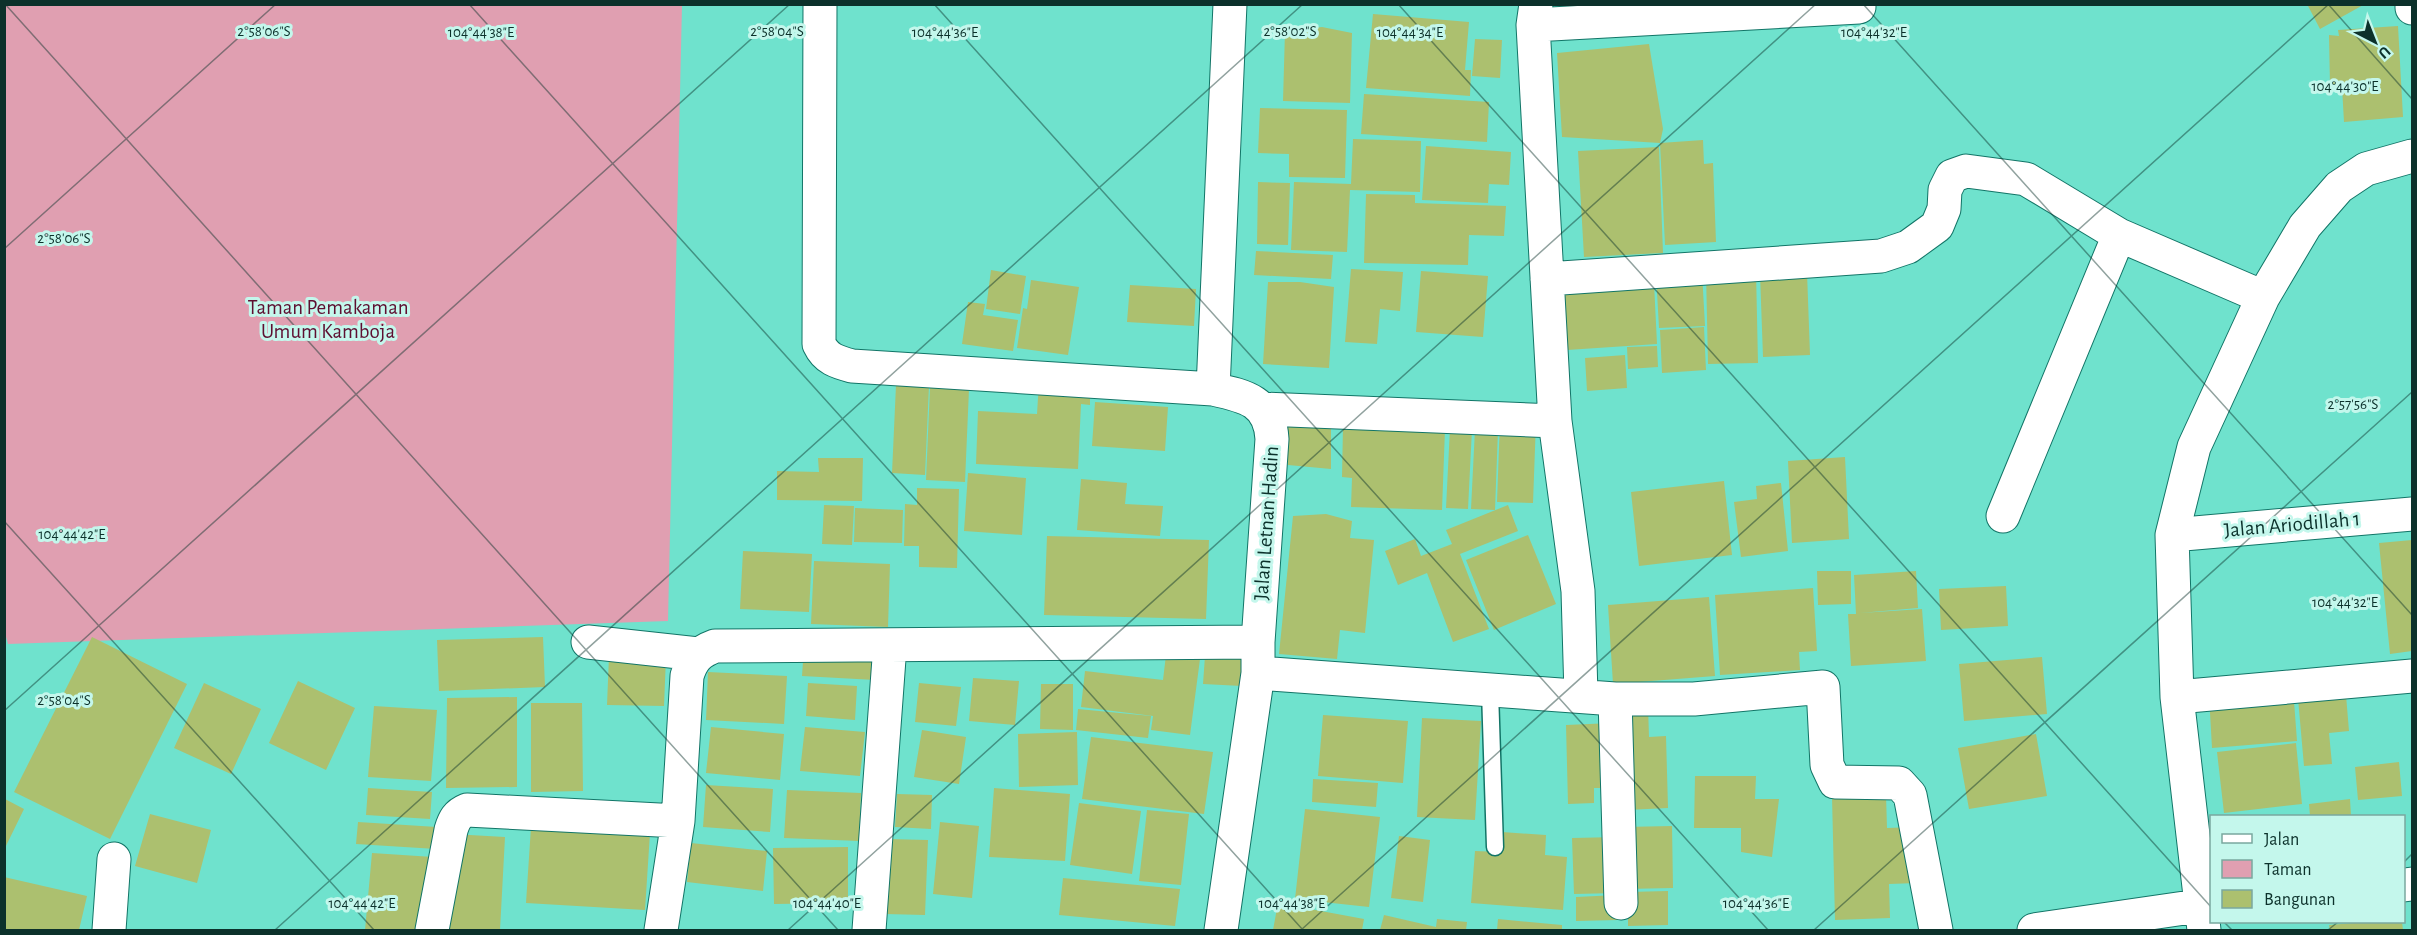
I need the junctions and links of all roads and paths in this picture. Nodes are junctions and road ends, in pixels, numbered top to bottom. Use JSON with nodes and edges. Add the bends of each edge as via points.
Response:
{"nodes":[{"id":1,"x":820,"y":4,"type":"edge"},
{"id":2,"x":1230,"y":4,"type":"edge"},
{"id":3,"x":1859,"y":7,"type":"dead end"},
{"id":4,"x":1534,"y":15,"type":"edge"},
{"id":5,"x":2412,"y":156,"type":"edge"},
{"id":6,"x":2119,"y":235,"type":"junction"},
{"id":7,"x":1547,"y":279,"type":"junction"},
{"id":8,"x":2263,"y":297,"type":"junction"},
{"id":9,"x":1213,"y":389,"type":"junction"},
{"id":10,"x":1262,"y":409,"type":"junction"},
{"id":11,"x":1555,"y":421,"type":"junction"},
{"id":12,"x":2412,"y":514,"type":"edge"},
{"id":13,"x":2003,"y":516,"type":"dead end"},
{"id":14,"x":2172,"y":535,"type":"junction"},
{"id":15,"x":588,"y":642,"type":"dead end"},
{"id":16,"x":890,"y":645,"type":"junction"},
{"id":17,"x":698,"y":654,"type":"junction"},
{"id":18,"x":1258,"y":657,"type":"junction"},
{"id":19,"x":2412,"y":676,"type":"edge"},
{"id":20,"x":1490,"y":691,"type":"junction"},
{"id":21,"x":1581,"y":695,"type":"junction"},
{"id":22,"x":2177,"y":697,"type":"junction"},
{"id":23,"x":1615,"y":699,"type":"junction"},
{"id":24,"x":678,"y":820,"type":"junction"},
{"id":25,"x":1495,"y":847,"type":"dead end"},
{"id":26,"x":114,"y":859,"type":"dead end"},
{"id":27,"x":1621,"y":903,"type":"dead end"},
{"id":28,"x":2206,"y":913,"type":"edge"},
{"id":29,"x":109,"y":930,"type":"edge"},
{"id":30,"x":432,"y":930,"type":"edge"},
{"id":31,"x":661,"y":930,"type":"edge"},
{"id":32,"x":869,"y":930,"type":"edge"},
{"id":33,"x":1221,"y":930,"type":"edge"},
{"id":34,"x":1936,"y":930,"type":"edge"},
{"id":35,"x":2034,"y":930,"type":"edge"}],
"edges":[{"from":1,"to":9,"type":"street","via":[[819,344],[828,357],[852,366]]},
{"from":2,"to":9,"type":"street"},
{"from":3,"to":4,"type":"street"},
{"from":4,"to":7,"type":"street"},
{"from":5,"to":8,"type":"street","via":[[2366,169],[2339,187],[2305,226]]},
{"from":6,"to":7,"type":"street","via":[[2026,179],[1966,171],[1952,176],[1936,226],[1908,247],[1881,256]]},
{"from":6,"to":8,"type":"street"},
{"from":6,"to":13,"type":"street"},
{"from":7,"to":11,"type":"street"},
{"from":8,"to":14,"type":"street","via":[[2194,447]]},
{"from":9,"to":10,"type":"street","via":[[1243,396]]},
{"from":10,"to":11,"type":"street"},
{"from":10,"to":18,"type":"street","name":"Jalan Letnan Hadin","via":[[1271,426],[1272,439]]},
{"from":11,"to":21,"type":"street","via":[[1578,591]]},
{"from":12,"to":14,"type":"street","name":"Jalan Ariodillah 1"},
{"from":14,"to":22,"type":"street"},
{"from":15,"to":17,"type":"street"},
{"from":16,"to":17,"type":"street","via":[[715,646]]},
{"from":16,"to":18,"type":"street"},
{"from":16,"to":32,"type":"street"},
{"from":17,"to":24,"type":"street","via":[[687,676]]},
{"from":18,"to":20,"type":"street"},
{"from":18,"to":33,"type":"street","name":"Jalan Letnan Hadin"},
{"from":19,"to":22,"type":"street"},
{"from":20,"to":21,"type":"street"},
{"from":20,"to":25,"type":"lane"},
{"from":21,"to":23,"type":"street"},
{"from":22,"to":28,"type":"street"},
{"from":23,"to":27,"type":"street"},
{"from":23,"to":34,"type":"street","via":[[1694,699],[1823,687],[1827,765],[1835,782],[1899,783],[1910,795]]},
{"from":24,"to":30,"type":"street","via":[[467,810],[453,821]]},
{"from":24,"to":31,"type":"street"},
{"from":26,"to":29,"type":"street"},
{"from":28,"to":35,"type":"street"}]}
